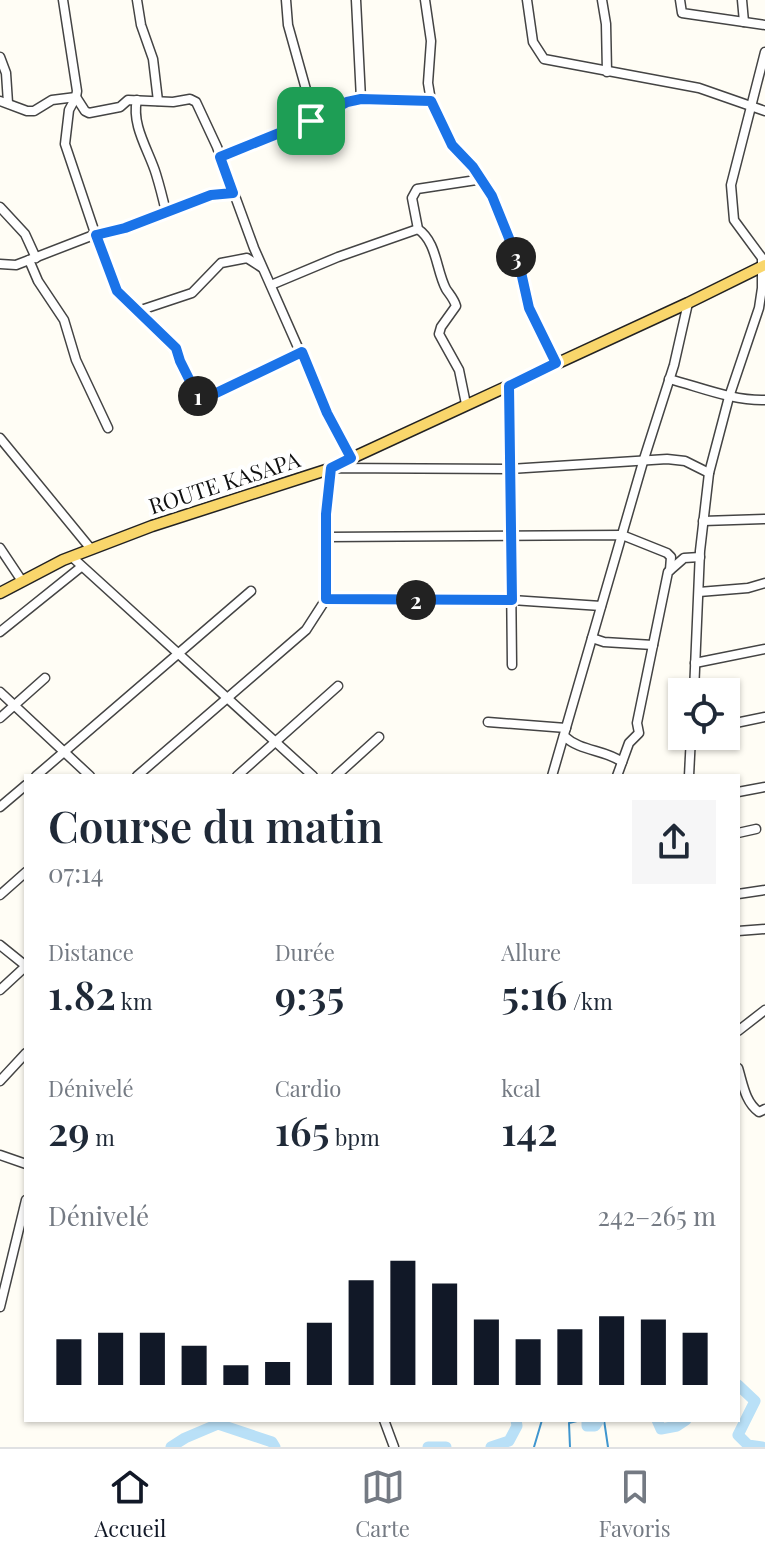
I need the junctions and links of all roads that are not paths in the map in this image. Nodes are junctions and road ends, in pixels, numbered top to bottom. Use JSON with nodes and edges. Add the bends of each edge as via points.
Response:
{"nodes":[{"id":1,"x":63,"y":0,"type":"edge"},
{"id":2,"x":137,"y":0,"type":"edge"},
{"id":3,"x":286,"y":0,"type":"edge"},
{"id":4,"x":356,"y":0,"type":"edge"},
{"id":5,"x":425,"y":0,"type":"edge"},
{"id":6,"x":527,"y":0,"type":"edge"},
{"id":7,"x":602,"y":0,"type":"edge"},
{"id":8,"x":680,"y":0,"type":"edge"},
{"id":9,"x":742,"y":0,"type":"edge"},
{"id":10,"x":744,"y":22,"type":"junction"},
{"id":11,"x":765,"y":25,"type":"edge"},
{"id":12,"x":765,"y":52,"type":"edge"},
{"id":13,"x":0,"y":57,"type":"edge"},
{"id":14,"x":607,"y":72,"type":"junction"},
{"id":15,"x":76,"y":97,"type":"junction"},
{"id":16,"x":361,"y":99,"type":"junction"},
{"id":17,"x":137,"y":100,"type":"junction"},
{"id":18,"x":158,"y":101,"type":"junction"},
{"id":19,"x":431,"y":101,"type":"junction"},
{"id":20,"x":4,"y":102,"type":"edge"},
{"id":21,"x":751,"y":107,"type":"junction"},
{"id":22,"x":765,"y":111,"type":"edge"},
{"id":23,"x":311,"y":121,"type":"junction"},
{"id":24,"x":220,"y":157,"type":"junction"},
{"id":25,"x":483,"y":179,"type":"junction"},
{"id":26,"x":233,"y":193,"type":"junction"},
{"id":27,"x":0,"y":207,"type":"edge"},
{"id":28,"x":166,"y":212,"type":"junction"},
{"id":29,"x":418,"y":229,"type":"junction"},
{"id":30,"x":96,"y":235,"type":"junction"},
{"id":31,"x":32,"y":259,"type":"junction"},
{"id":32,"x":763,"y":260,"type":"edge"},
{"id":33,"x":0,"y":264,"type":"edge"},
{"id":34,"x":264,"y":269,"type":"junction"},
{"id":35,"x":271,"y":285,"type":"junction"},
{"id":36,"x":688,"y":303,"type":"junction"},
{"id":37,"x":138,"y":311,"type":"junction"},
{"id":38,"x":302,"y":352,"type":"junction"},
{"id":39,"x":556,"y":363,"type":"junction"},
{"id":40,"x":669,"y":379,"type":"junction"},
{"id":41,"x":509,"y":386,"type":"junction"},
{"id":42,"x":729,"y":397,"type":"junction"},
{"id":43,"x":765,"y":400,"type":"edge"},
{"id":44,"x":466,"y":404,"type":"junction"},
{"id":45,"x":108,"y":428,"type":"dead end"},
{"id":46,"x":0,"y":438,"type":"edge"},
{"id":47,"x":351,"y":458,"type":"junction"},
{"id":48,"x":643,"y":462,"type":"junction"},
{"id":49,"x":331,"y":468,"type":"junction"},
{"id":50,"x":510,"y":469,"type":"junction"},
{"id":51,"x":709,"y":473,"type":"junction"},
{"id":52,"x":765,"y":519,"type":"edge"},
{"id":53,"x":703,"y":521,"type":"junction"},
{"id":54,"x":511,"y":535,"type":"junction"},
{"id":55,"x":622,"y":535,"type":"junction"},
{"id":56,"x":326,"y":537,"type":"junction"},
{"id":57,"x":0,"y":548,"type":"edge"},
{"id":58,"x":91,"y":549,"type":"junction"},
{"id":59,"x":72,"y":557,"type":"junction"},
{"id":60,"x":700,"y":557,"type":"junction"},
{"id":61,"x":81,"y":567,"type":"junction"},
{"id":62,"x":670,"y":570,"type":"junction"},
{"id":63,"x":22,"y":581,"type":"junction"},
{"id":64,"x":765,"y":583,"type":"edge"},
{"id":65,"x":251,"y":591,"type":"dead end"},
{"id":66,"x":699,"y":592,"type":"junction"},
{"id":67,"x":0,"y":593,"type":"edge"},
{"id":68,"x":326,"y":599,"type":"junction"},
{"id":69,"x":512,"y":600,"type":"junction"},
{"id":70,"x":601,"y":606,"type":"junction"},
{"id":71,"x":0,"y":632,"type":"edge"},
{"id":72,"x":592,"y":638,"type":"junction"},
{"id":73,"x":653,"y":645,"type":"junction"},
{"id":74,"x":765,"y":649,"type":"edge"},
{"id":75,"x":177,"y":653,"type":"junction"},
{"id":76,"x":695,"y":663,"type":"junction"},
{"id":77,"x":512,"y":665,"type":"dead end"},
{"id":78,"x":45,"y":678,"type":"dead end"},
{"id":79,"x":694,"y":678,"type":"edge"},
{"id":80,"x":338,"y":686,"type":"dead end"},
{"id":81,"x":0,"y":692,"type":"edge"},
{"id":82,"x":227,"y":695,"type":"junction"},
{"id":83,"x":15,"y":706,"type":"junction"},
{"id":84,"x":765,"y":717,"type":"edge"},
{"id":85,"x":0,"y":718,"type":"edge"},
{"id":86,"x":488,"y":722,"type":"dead end"},
{"id":87,"x":740,"y":722,"type":"edge"},
{"id":88,"x":565,"y":732,"type":"junction"},
{"id":89,"x":379,"y":737,"type":"dead end"},
{"id":90,"x":276,"y":743,"type":"junction"},
{"id":91,"x":690,"y":750,"type":"edge"},
{"id":92,"x":63,"y":752,"type":"junction"},
{"id":93,"x":622,"y":762,"type":"junction"},
{"id":94,"x":38,"y":774,"type":"edge"},
{"id":95,"x":88,"y":774,"type":"edge"},
{"id":96,"x":139,"y":774,"type":"edge"},
{"id":97,"x":239,"y":774,"type":"edge"},
{"id":98,"x":311,"y":774,"type":"edge"},
{"id":99,"x":338,"y":774,"type":"edge"},
{"id":100,"x":553,"y":774,"type":"edge"},
{"id":101,"x":618,"y":774,"type":"edge"},
{"id":102,"x":689,"y":774,"type":"edge"},
{"id":103,"x":24,"y":787,"type":"edge"},
{"id":104,"x":765,"y":787,"type":"edge"},
{"id":105,"x":740,"y":792,"type":"edge"},
{"id":106,"x":0,"y":807,"type":"edge"},
{"id":107,"x":756,"y":829,"type":"dead end"},
{"id":108,"x":740,"y":833,"type":"edge"},
{"id":109,"x":24,"y":874,"type":"edge"},
{"id":110,"x":765,"y":890,"type":"edge"},
{"id":111,"x":740,"y":894,"type":"edge"},
{"id":112,"x":0,"y":895,"type":"edge"},
{"id":113,"x":762,"y":930,"type":"edge"},
{"id":114,"x":740,"y":931,"type":"edge"},
{"id":115,"x":765,"y":940,"type":"edge"},
{"id":116,"x":0,"y":945,"type":"edge"},
{"id":117,"x":24,"y":964,"type":"edge"},
{"id":118,"x":24,"y":968,"type":"edge"},
{"id":119,"x":0,"y":990,"type":"edge"},
{"id":120,"x":765,"y":1010,"type":"edge"},
{"id":121,"x":740,"y":1029,"type":"edge"},
{"id":122,"x":24,"y":1055,"type":"edge"},
{"id":123,"x":740,"y":1076,"type":"edge"},
{"id":124,"x":0,"y":1081,"type":"edge"},
{"id":125,"x":765,"y":1109,"type":"edge"},
{"id":126,"x":0,"y":1155,"type":"edge"},
{"id":127,"x":24,"y":1163,"type":"edge"},
{"id":128,"x":24,"y":1208,"type":"edge"},
{"id":129,"x":0,"y":1307,"type":"edge"},
{"id":130,"x":385,"y":1422,"type":"edge"},
{"id":131,"x":394,"y":1447,"type":"edge"}],
"edges":[{"from":1,"to":15,"type":"street"},
{"from":2,"to":18,"type":"street"},
{"from":3,"to":23,"type":"street"},
{"from":4,"to":16,"type":"street"},
{"from":5,"to":19,"type":"street"},
{"from":6,"to":14,"type":"street","via":[[533,42],[544,59]]},
{"from":7,"to":14,"type":"street"},
{"from":8,"to":10,"type":"street","via":[[682,13]]},
{"from":9,"to":10,"type":"street"},
{"from":10,"to":11,"type":"street"},
{"from":12,"to":21,"type":"street"},
{"from":13,"to":20,"type":"street","via":[[6,73]]},
{"from":14,"to":21,"type":"street","via":[[699,88]]},
{"from":15,"to":17,"type":"street","via":[[89,113]]},
{"from":15,"to":20,"type":"street","via":[[52,100],[34,111]]},
{"from":15,"to":30,"type":"street","via":[[65,144]]},
{"from":16,"to":19,"type":"street"},
{"from":16,"to":23,"type":"street"},
{"from":17,"to":18,"type":"street"},
{"from":17,"to":28,"type":"street","via":[[140,133]]},
{"from":18,"to":24,"type":"street","via":[[194,100]]},
{"from":19,"to":25,"type":"street","via":[[452,145]]},
{"from":21,"to":22,"type":"street"},
{"from":21,"to":32,"type":"street","via":[[731,185],[731,210]]},
{"from":23,"to":24,"type":"street"},
{"from":24,"to":26,"type":"street"},
{"from":25,"to":29,"type":"street","via":[[417,189],[412,198]]},
{"from":25,"to":39,"type":"street","via":[[519,263],[529,308]]},
{"from":26,"to":28,"type":"street","via":[[211,195]]},
{"from":26,"to":34,"type":"street"},
{"from":27,"to":31,"type":"street","via":[[25,234]]},
{"from":28,"to":30,"type":"street"},
{"from":29,"to":35,"type":"street"},
{"from":29,"to":44,"type":"street","via":[[456,301],[439,334],[459,370]]},
{"from":30,"to":31,"type":"street"},
{"from":30,"to":37,"type":"street","via":[[117,291]]},
{"from":31,"to":33,"type":"street"},
{"from":31,"to":45,"type":"street","via":[[38,281],[64,320]]},
{"from":32,"to":36,"type":"main road","name":"ROUTE KASAPA"},
{"from":32,"to":42,"type":"street","via":[[759,308]]},
{"from":34,"to":35,"type":"street"},
{"from":34,"to":37,"type":"street","via":[[247,258],[221,263],[192,293]]},
{"from":35,"to":38,"type":"street"},
{"from":36,"to":39,"type":"main road","name":"ROUTE KASAPA"},
{"from":36,"to":40,"type":"street"},
{"from":37,"to":38,"type":"street","via":[[176,348],[198,397]]},
{"from":38,"to":47,"type":"street"},
{"from":39,"to":41,"type":"main road","name":"ROUTE KASAPA"},
{"from":40,"to":42,"type":"street"},
{"from":40,"to":48,"type":"street"},
{"from":41,"to":44,"type":"main road","name":"ROUTE KASAPA"},
{"from":41,"to":50,"type":"street"},
{"from":42,"to":43,"type":"street"},
{"from":42,"to":51,"type":"street"},
{"from":44,"to":47,"type":"main road","name":"ROUTE KASAPA"},
{"from":46,"to":58,"type":"street"},
{"from":47,"to":49,"type":"main road","name":"ROUTE KASAPA"},
{"from":48,"to":50,"type":"street"},
{"from":48,"to":51,"type":"street","via":[[676,459]]},
{"from":48,"to":55,"type":"street"},
{"from":49,"to":50,"type":"street"},
{"from":49,"to":56,"type":"street"},
{"from":49,"to":58,"type":"main road","name":"ROUTE KASAPA"},
{"from":50,"to":54,"type":"street"},
{"from":51,"to":53,"type":"street"},
{"from":52,"to":53,"type":"street"},
{"from":53,"to":60,"type":"street"},
{"from":54,"to":55,"type":"street"},
{"from":54,"to":56,"type":"street"},
{"from":54,"to":69,"type":"street"},
{"from":55,"to":62,"type":"street","via":[[667,553]]},
{"from":55,"to":70,"type":"street"},
{"from":56,"to":68,"type":"street"},
{"from":57,"to":63,"type":"street"},
{"from":58,"to":59,"type":"main road","name":"ROUTE KASAPA"},
{"from":59,"to":61,"type":"street"},
{"from":59,"to":63,"type":"main road","name":"ROUTE KASAPA"},
{"from":60,"to":62,"type":"street","via":[[684,558]]},
{"from":60,"to":66,"type":"street"},
{"from":61,"to":71,"type":"street"},
{"from":61,"to":75,"type":"street"},
{"from":62,"to":73,"type":"street"},
{"from":63,"to":67,"type":"main road","name":"ROUTE KASAPA"},
{"from":64,"to":66,"type":"street"},
{"from":65,"to":75,"type":"street"},
{"from":66,"to":76,"type":"street"},
{"from":68,"to":69,"type":"street"},
{"from":68,"to":82,"type":"street","via":[[306,630]]},
{"from":69,"to":70,"type":"street"},
{"from":69,"to":77,"type":"street"},
{"from":70,"to":72,"type":"street"},
{"from":72,"to":73,"type":"street"},
{"from":72,"to":88,"type":"street"},
{"from":73,"to":93,"type":"street","via":[[639,733]]},
{"from":74,"to":76,"type":"street"},
{"from":75,"to":82,"type":"street"},
{"from":75,"to":92,"type":"street"},
{"from":76,"to":79,"type":"street"},
{"from":78,"to":83,"type":"street"},
{"from":80,"to":90,"type":"street"},
{"from":81,"to":83,"type":"street"},
{"from":82,"to":90,"type":"street"},
{"from":82,"to":96,"type":"street"},
{"from":83,"to":85,"type":"street"},
{"from":83,"to":92,"type":"street"},
{"from":84,"to":87,"type":"street"},
{"from":86,"to":88,"type":"street"},
{"from":88,"to":93,"type":"street","via":[[576,745]]},
{"from":88,"to":100,"type":"street"},
{"from":89,"to":99,"type":"street"},
{"from":90,"to":97,"type":"street"},
{"from":90,"to":98,"type":"street"},
{"from":91,"to":102,"type":"street"},
{"from":92,"to":94,"type":"street"},
{"from":92,"to":95,"type":"street"},
{"from":93,"to":101,"type":"street"},
{"from":103,"to":106,"type":"street"},
{"from":104,"to":105,"type":"street"},
{"from":107,"to":108,"type":"street"},
{"from":109,"to":112,"type":"street"},
{"from":110,"to":111,"type":"street"},
{"from":113,"to":114,"type":"street"},
{"from":113,"to":115,"type":"street"},
{"from":116,"to":117,"type":"street"},
{"from":118,"to":119,"type":"street"},
{"from":120,"to":121,"type":"street"},
{"from":122,"to":124,"type":"street"},
{"from":123,"to":125,"type":"street","via":[[753,1108]]},
{"from":126,"to":127,"type":"street"},
{"from":128,"to":129,"type":"street"},
{"from":130,"to":131,"type":"street"}]}
